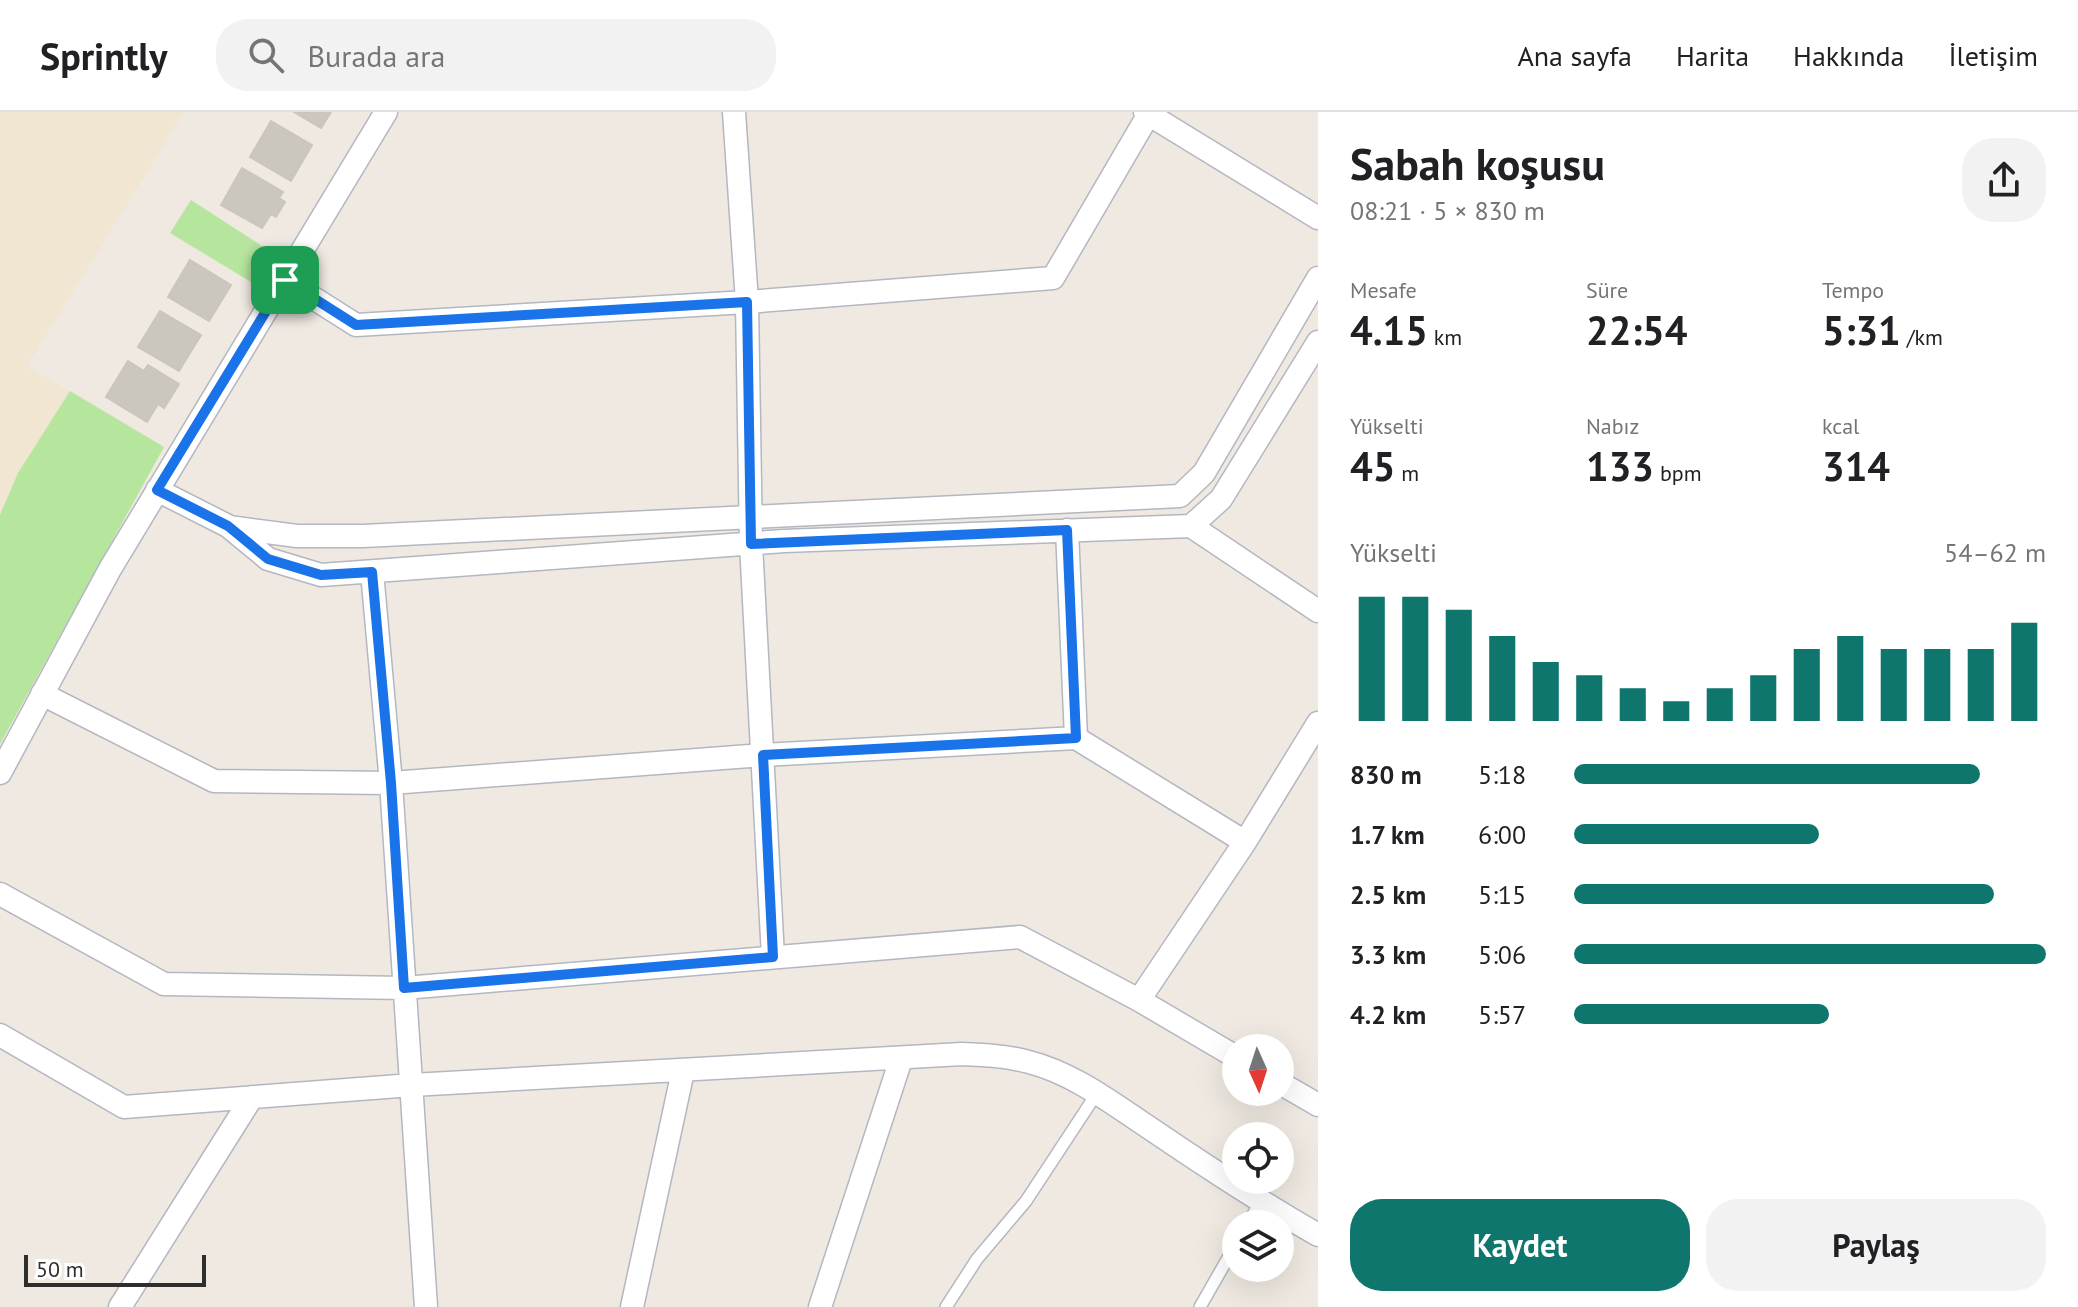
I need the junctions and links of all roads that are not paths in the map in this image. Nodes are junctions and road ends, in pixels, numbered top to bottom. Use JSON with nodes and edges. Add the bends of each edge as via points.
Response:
{"nodes":[{"id":1,"x":386,"y":112,"type":"edge"},
{"id":2,"x":734,"y":112,"type":"edge"},
{"id":3,"x":1148,"y":113,"type":"edge"},
{"id":4,"x":1318,"y":218,"type":"edge"},
{"id":5,"x":1318,"y":278,"type":"edge"},
{"id":6,"x":285,"y":280,"type":"junction"},
{"id":7,"x":747,"y":302,"type":"junction"},
{"id":8,"x":1318,"y":342,"type":"edge"},
{"id":9,"x":157,"y":490,"type":"junction"},
{"id":10,"x":751,"y":519,"type":"junction"},
{"id":11,"x":228,"y":526,"type":"junction"},
{"id":12,"x":1191,"y":526,"type":"junction"},
{"id":13,"x":1067,"y":530,"type":"junction"},
{"id":14,"x":751,"y":544,"type":"junction"},
{"id":15,"x":372,"y":572,"type":"junction"},
{"id":16,"x":1318,"y":611,"type":"edge"},
{"id":17,"x":42,"y":694,"type":"junction"},
{"id":18,"x":1318,"y":723,"type":"edge"},
{"id":19,"x":1076,"y":738,"type":"junction"},
{"id":20,"x":763,"y":755,"type":"junction"},
{"id":21,"x":0,"y":773,"type":"edge"},
{"id":22,"x":391,"y":783,"type":"junction"},
{"id":23,"x":1245,"y":842,"type":"junction"},
{"id":24,"x":0,"y":894,"type":"edge"},
{"id":25,"x":773,"y":957,"type":"junction"},
{"id":26,"x":404,"y":988,"type":"junction"},
{"id":27,"x":1139,"y":1000,"type":"junction"},
{"id":28,"x":0,"y":1035,"type":"edge"},
{"id":29,"x":1222,"y":1049,"type":"edge"},
{"id":30,"x":901,"y":1059,"type":"junction"},
{"id":31,"x":683,"y":1071,"type":"junction"},
{"id":32,"x":412,"y":1085,"type":"junction"},
{"id":33,"x":1294,"y":1091,"type":"edge"},
{"id":34,"x":1097,"y":1093,"type":"junction"},
{"id":35,"x":252,"y":1097,"type":"junction"},
{"id":36,"x":1318,"y":1105,"type":"edge"},
{"id":37,"x":1260,"y":1202,"type":"junction"},
{"id":38,"x":1256,"y":1210,"type":"edge"},
{"id":39,"x":1318,"y":1235,"type":"edge"},
{"id":40,"x":1222,"y":1268,"type":"edge"},
{"id":41,"x":120,"y":1307,"type":"edge"},
{"id":42,"x":426,"y":1307,"type":"edge"},
{"id":43,"x":632,"y":1307,"type":"edge"},
{"id":44,"x":820,"y":1307,"type":"edge"},
{"id":45,"x":946,"y":1307,"type":"edge"},
{"id":46,"x":1200,"y":1307,"type":"edge"}],
"edges":[{"from":1,"to":6,"type":"street"},
{"from":2,"to":7,"type":"street"},
{"from":3,"to":4,"type":"street"},
{"from":3,"to":7,"type":"street","via":[[1053,278]]},
{"from":5,"to":10,"type":"street","via":[[1204,473],[1180,496]]},
{"from":6,"to":7,"type":"street","via":[[356,325]]},
{"from":6,"to":9,"type":"street"},
{"from":7,"to":10,"type":"street"},
{"from":8,"to":12,"type":"street","via":[[1221,499]]},
{"from":9,"to":11,"type":"street"},
{"from":9,"to":17,"type":"street"},
{"from":10,"to":11,"type":"street","via":[[363,536],[297,536]]},
{"from":10,"to":14,"type":"street"},
{"from":11,"to":15,"type":"street","via":[[268,559],[321,575]]},
{"from":12,"to":13,"type":"street"},
{"from":12,"to":16,"type":"street"},
{"from":13,"to":14,"type":"street"},
{"from":13,"to":19,"type":"street"},
{"from":14,"to":15,"type":"street"},
{"from":14,"to":20,"type":"street"},
{"from":15,"to":22,"type":"street"},
{"from":17,"to":21,"type":"street"},
{"from":17,"to":22,"type":"street","via":[[214,781]]},
{"from":18,"to":23,"type":"street"},
{"from":19,"to":20,"type":"street"},
{"from":19,"to":23,"type":"street"},
{"from":20,"to":22,"type":"street"},
{"from":20,"to":25,"type":"street"},
{"from":22,"to":26,"type":"street"},
{"from":23,"to":27,"type":"street"},
{"from":24,"to":26,"type":"street","via":[[164,984]]},
{"from":25,"to":26,"type":"street"},
{"from":25,"to":27,"type":"street","via":[[1020,937]]},
{"from":26,"to":32,"type":"street"},
{"from":27,"to":29,"type":"street"},
{"from":28,"to":35,"type":"street","via":[[124,1107]]},
{"from":30,"to":31,"type":"street"},
{"from":30,"to":34,"type":"street","via":[[998,1056],[1063,1074]]},
{"from":30,"to":44,"type":"street"},
{"from":31,"to":32,"type":"street"},
{"from":31,"to":43,"type":"street"},
{"from":32,"to":35,"type":"street"},
{"from":32,"to":42,"type":"street"},
{"from":33,"to":36,"type":"street"},
{"from":34,"to":37,"type":"street"},
{"from":34,"to":45,"type":"lane","via":[[1026,1201],[977,1259]]},
{"from":35,"to":41,"type":"street"},
{"from":37,"to":38,"type":"lane"},
{"from":37,"to":39,"type":"street"},
{"from":40,"to":46,"type":"lane"}]}
